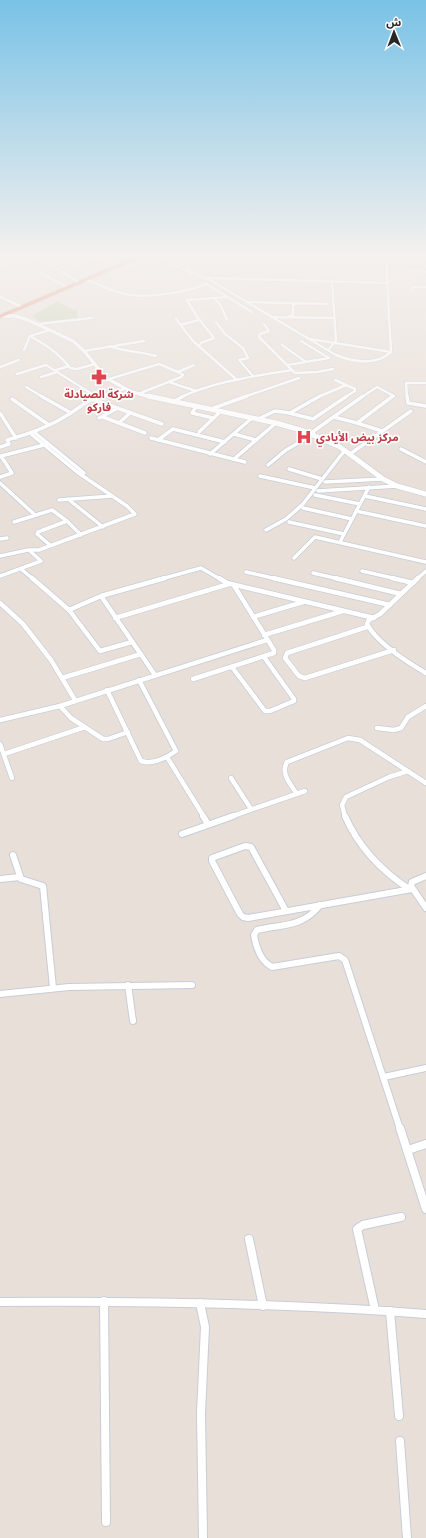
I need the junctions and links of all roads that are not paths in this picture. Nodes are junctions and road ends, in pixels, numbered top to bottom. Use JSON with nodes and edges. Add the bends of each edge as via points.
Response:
{"nodes":[{"id":1,"x":50,"y":330,"type":"joint"},
{"id":2,"x":184,"y":330,"type":"edge"},
{"id":3,"x":208,"y":330,"type":"edge"},
{"id":4,"x":222,"y":330,"type":"edge"},
{"id":5,"x":268,"y":330,"type":"edge"},
{"id":6,"x":294,"y":330,"type":"edge"},
{"id":7,"x":334,"y":330,"type":"edge"},
{"id":8,"x":390,"y":330,"type":"edge"},
{"id":9,"x":30,"y":336,"type":"junction"},
{"id":10,"x":308,"y":338,"type":"junction"},
{"id":11,"x":301,"y":340,"type":"dead end"},
{"id":12,"x":144,"y":341,"type":"dead end"},
{"id":13,"x":335,"y":343,"type":"junction"},
{"id":14,"x":282,"y":345,"type":"dead end"},
{"id":15,"x":108,"y":346,"type":"junction"},
{"id":16,"x":199,"y":346,"type":"junction"},
{"id":17,"x":24,"y":350,"type":"dead end"},
{"id":18,"x":328,"y":350,"type":"junction"},
{"id":19,"x":84,"y":351,"type":"junction"},
{"id":20,"x":391,"y":352,"type":"junction"},
{"id":21,"x":156,"y":356,"type":"dead end"},
{"id":22,"x":19,"y":360,"type":"dead end"},
{"id":23,"x":306,"y":362,"type":"junction"},
{"id":24,"x":95,"y":364,"type":"junction"},
{"id":25,"x":288,"y":365,"type":"junction"},
{"id":26,"x":69,"y":366,"type":"junction"},
{"id":27,"x":194,"y":366,"type":"dead end"},
{"id":28,"x":0,"y":367,"type":"edge"},
{"id":29,"x":333,"y":369,"type":"dead end"},
{"id":30,"x":292,"y":370,"type":"junction"},
{"id":31,"x":56,"y":371,"type":"junction"},
{"id":32,"x":178,"y":372,"type":"junction"},
{"id":33,"x":17,"y":374,"type":"dead end"},
{"id":34,"x":253,"y":376,"type":"junction"},
{"id":35,"x":41,"y":377,"type":"dead end"},
{"id":36,"x":299,"y":378,"type":"dead end"},
{"id":37,"x":236,"y":379,"type":"junction"},
{"id":38,"x":109,"y":380,"type":"junction"},
{"id":39,"x":335,"y":380,"type":"dead end"},
{"id":40,"x":169,"y":382,"type":"junction"},
{"id":41,"x":426,"y":383,"type":"edge"},
{"id":42,"x":346,"y":385,"type":"junction"},
{"id":43,"x":26,"y":387,"type":"dead end"},
{"id":44,"x":124,"y":388,"type":"junction"},
{"id":45,"x":196,"y":391,"type":"junction"},
{"id":46,"x":138,"y":394,"type":"junction"},
{"id":47,"x":97,"y":397,"type":"junction"},
{"id":48,"x":12,"y":399,"type":"dead end"},
{"id":49,"x":92,"y":399,"type":"junction"},
{"id":50,"x":171,"y":402,"type":"junction"},
{"id":51,"x":426,"y":406,"type":"edge"},
{"id":52,"x":118,"y":408,"type":"junction"},
{"id":53,"x":194,"y":408,"type":"junction"},
{"id":54,"x":211,"y":409,"type":"junction"},
{"id":55,"x":411,"y":411,"type":"dead end"},
{"id":56,"x":0,"y":413,"type":"edge"},
{"id":57,"x":71,"y":413,"type":"junction"},
{"id":58,"x":130,"y":413,"type":"junction"},
{"id":59,"x":289,"y":413,"type":"junction"},
{"id":60,"x":217,"y":415,"type":"junction"},
{"id":61,"x":334,"y":417,"type":"junction"},
{"id":62,"x":252,"y":418,"type":"junction"},
{"id":63,"x":258,"y":419,"type":"junction"},
{"id":64,"x":119,"y":423,"type":"junction"},
{"id":65,"x":276,"y":423,"type":"junction"},
{"id":66,"x":162,"y":424,"type":"dead end"},
{"id":67,"x":357,"y":424,"type":"junction"},
{"id":68,"x":49,"y":425,"type":"junction"},
{"id":69,"x":382,"y":431,"type":"junction"},
{"id":70,"x":199,"y":432,"type":"dead end"},
{"id":71,"x":32,"y":433,"type":"junction"},
{"id":72,"x":145,"y":433,"type":"dead end"},
{"id":73,"x":234,"y":434,"type":"junction"},
{"id":74,"x":312,"y":434,"type":"junction"},
{"id":75,"x":16,"y":438,"type":"junction"},
{"id":76,"x":151,"y":438,"type":"dead end"},
{"id":77,"x":158,"y":440,"type":"junction"},
{"id":78,"x":256,"y":440,"type":"junction"},
{"id":79,"x":225,"y":442,"type":"junction"},
{"id":80,"x":48,"y":444,"type":"junction"},
{"id":81,"x":43,"y":445,"type":"junction"},
{"id":82,"x":0,"y":447,"type":"edge"},
{"id":83,"x":401,"y":449,"type":"dead end"},
{"id":84,"x":345,"y":450,"type":"junction"},
{"id":85,"x":210,"y":454,"type":"junction"},
{"id":86,"x":350,"y":454,"type":"junction"},
{"id":87,"x":234,"y":459,"type":"junction"},
{"id":88,"x":245,"y":462,"type":"dead end"},
{"id":89,"x":426,"y":462,"type":"edge"},
{"id":90,"x":268,"y":465,"type":"dead end"},
{"id":91,"x":289,"y":469,"type":"dead end"},
{"id":92,"x":84,"y":473,"type":"dead end"},
{"id":93,"x":260,"y":476,"type":"dead end"},
{"id":94,"x":0,"y":477,"type":"edge"},
{"id":95,"x":384,"y":479,"type":"junction"},
{"id":96,"x":323,"y":481,"type":"junction"},
{"id":97,"x":331,"y":481,"type":"junction"},
{"id":98,"x":0,"y":483,"type":"edge"},
{"id":99,"x":397,"y":486,"type":"junction"},
{"id":100,"x":369,"y":488,"type":"junction"},
{"id":101,"x":316,"y":489,"type":"junction"},
{"id":102,"x":334,"y":490,"type":"junction"},
{"id":103,"x":426,"y":494,"type":"edge"},
{"id":104,"x":315,"y":495,"type":"dead end"},
{"id":105,"x":112,"y":496,"type":"junction"},
{"id":106,"x":365,"y":496,"type":"junction"},
{"id":107,"x":68,"y":499,"type":"junction"},
{"id":108,"x":59,"y":500,"type":"dead end"},
{"id":109,"x":360,"y":504,"type":"junction"},
{"id":110,"x":303,"y":508,"type":"dead end"},
{"id":111,"x":426,"y":509,"type":"edge"},
{"id":112,"x":356,"y":511,"type":"junction"},
{"id":113,"x":35,"y":515,"type":"junction"},
{"id":114,"x":352,"y":519,"type":"junction"},
{"id":115,"x":14,"y":522,"type":"dead end"},
{"id":116,"x":67,"y":522,"type":"junction"},
{"id":117,"x":289,"y":522,"type":"dead end"},
{"id":118,"x":426,"y":526,"type":"edge"},
{"id":119,"x":103,"y":527,"type":"junction"},
{"id":120,"x":266,"y":530,"type":"dead end"},
{"id":121,"x":344,"y":534,"type":"junction"},
{"id":122,"x":81,"y":535,"type":"junction"},
{"id":123,"x":7,"y":538,"type":"dead end"},
{"id":124,"x":0,"y":539,"type":"edge"},
{"id":125,"x":341,"y":540,"type":"dead end"},
{"id":126,"x":50,"y":545,"type":"junction"},
{"id":127,"x":28,"y":550,"type":"junction"},
{"id":128,"x":0,"y":556,"type":"edge"},
{"id":129,"x":294,"y":558,"type":"dead end"},
{"id":130,"x":426,"y":562,"type":"edge"},
{"id":131,"x":21,"y":569,"type":"junction"},
{"id":132,"x":362,"y":571,"type":"dead end"},
{"id":133,"x":426,"y":571,"type":"edge"},
{"id":134,"x":246,"y":572,"type":"dead end"},
{"id":135,"x":313,"y":573,"type":"dead end"},
{"id":136,"x":0,"y":576,"type":"edge"},
{"id":137,"x":424,"y":576,"type":"edge"},
{"id":138,"x":413,"y":582,"type":"junction"},
{"id":139,"x":232,"y":584,"type":"junction"},
{"id":140,"x":401,"y":594,"type":"junction"},
{"id":141,"x":101,"y":596,"type":"junction"},
{"id":142,"x":304,"y":601,"type":"junction"},
{"id":143,"x":0,"y":603,"type":"edge"},
{"id":144,"x":390,"y":605,"type":"junction"},
{"id":145,"x":69,"y":610,"type":"junction"},
{"id":146,"x":344,"y":610,"type":"junction"},
{"id":147,"x":253,"y":617,"type":"junction"},
{"id":148,"x":115,"y":618,"type":"junction"},
{"id":149,"x":374,"y":618,"type":"junction"},
{"id":150,"x":368,"y":627,"type":"junction"},
{"id":151,"x":264,"y":635,"type":"junction"},
{"id":152,"x":267,"y":640,"type":"junction"},
{"id":153,"x":132,"y":642,"type":"junction"},
{"id":154,"x":394,"y":650,"type":"junction"},
{"id":155,"x":141,"y":654,"type":"junction"},
{"id":156,"x":264,"y":657,"type":"junction"},
{"id":157,"x":232,"y":667,"type":"junction"},
{"id":158,"x":426,"y":673,"type":"edge"},
{"id":159,"x":155,"y":675,"type":"junction"},
{"id":160,"x":62,"y":678,"type":"junction"},
{"id":161,"x":193,"y":679,"type":"dead end"},
{"id":162,"x":140,"y":680,"type":"junction"},
{"id":163,"x":107,"y":690,"type":"junction"},
{"id":164,"x":75,"y":700,"type":"junction"},
{"id":165,"x":60,"y":706,"type":"junction"},
{"id":166,"x":426,"y":706,"type":"edge"},
{"id":167,"x":0,"y":720,"type":"edge"},
{"id":168,"x":85,"y":727,"type":"junction"},
{"id":169,"x":377,"y":728,"type":"dead end"},
{"id":170,"x":128,"y":732,"type":"junction"},
{"id":171,"x":0,"y":744,"type":"edge"},
{"id":172,"x":4,"y":754,"type":"junction"},
{"id":173,"x":167,"y":757,"type":"junction"},
{"id":174,"x":408,"y":771,"type":"junction"},
{"id":175,"x":12,"y":778,"type":"dead end"},
{"id":176,"x":232,"y":778,"type":"dead end"},
{"id":177,"x":426,"y":783,"type":"edge"},
{"id":178,"x":305,"y":791,"type":"dead end"},
{"id":179,"x":297,"y":794,"type":"junction"},
{"id":180,"x":251,"y":809,"type":"junction"},
{"id":181,"x":208,"y":824,"type":"junction"},
{"id":182,"x":182,"y":834,"type":"dead end"},
{"id":183,"x":13,"y":855,"type":"dead end"},
{"id":184,"x":426,"y":876,"type":"edge"},
{"id":185,"x":20,"y":877,"type":"junction"},
{"id":186,"x":0,"y":879,"type":"edge"},
{"id":187,"x":410,"y":889,"type":"junction"},
{"id":188,"x":320,"y":905,"type":"junction"},
{"id":189,"x":426,"y":908,"type":"edge"},
{"id":190,"x":286,"y":911,"type":"junction"},
{"id":191,"x":128,"y":985,"type":"junction"},
{"id":192,"x":192,"y":985,"type":"dead end"},
{"id":193,"x":53,"y":988,"type":"junction"},
{"id":194,"x":0,"y":994,"type":"edge"},
{"id":195,"x":133,"y":1021,"type":"dead end"},
{"id":196,"x":426,"y":1068,"type":"edge"},
{"id":197,"x":384,"y":1077,"type":"junction"},
{"id":198,"x":426,"y":1144,"type":"edge"},
{"id":199,"x":408,"y":1150,"type":"junction"},
{"id":200,"x":426,"y":1209,"type":"edge"},
{"id":201,"x":401,"y":1217,"type":"dead end"},
{"id":202,"x":249,"y":1239,"type":"dead end"},
{"id":203,"x":104,"y":1301,"type":"junction"},
{"id":204,"x":0,"y":1302,"type":"edge"},
{"id":205,"x":200,"y":1303,"type":"junction"},
{"id":206,"x":263,"y":1306,"type":"junction"},
{"id":207,"x":375,"y":1310,"type":"junction"},
{"id":208,"x":390,"y":1311,"type":"junction"},
{"id":209,"x":426,"y":1314,"type":"edge"},
{"id":210,"x":399,"y":1416,"type":"dead end"},
{"id":211,"x":400,"y":1441,"type":"dead end"},
{"id":212,"x":106,"y":1522,"type":"dead end"},
{"id":213,"x":204,"y":1538,"type":"edge"},
{"id":214,"x":407,"y":1538,"type":"edge"}],
"edges":[{"from":1,"to":9,"type":"street"},
{"from":1,"to":19,"type":"street","via":[[73,341]]},
{"from":2,"to":16,"type":"street"},
{"from":3,"to":16,"type":"street","via":[[214,338]]},
{"from":4,"to":34,"type":"street","via":[[248,354],[248,358],[240,360]]},
{"from":5,"to":25,"type":"street","via":[[259,337]]},
{"from":6,"to":10,"type":"street"},
{"from":7,"to":13,"type":"street"},
{"from":8,"to":20,"type":"street"},
{"from":9,"to":17,"type":"street"},
{"from":9,"to":26,"type":"street","via":[[53,349]]},
{"from":10,"to":13,"type":"street"},
{"from":10,"to":18,"type":"street"},
{"from":11,"to":23,"type":"street","via":[[328,357]]},
{"from":12,"to":15,"type":"street"},
{"from":13,"to":18,"type":"street"},
{"from":13,"to":20,"type":"street"},
{"from":14,"to":23,"type":"street"},
{"from":15,"to":19,"type":"street"},
{"from":15,"to":21,"type":"street","via":[[122,351],[148,352]]},
{"from":16,"to":37,"type":"street"},
{"from":18,"to":20,"type":"street","via":[[344,359],[363,361],[383,358]]},
{"from":19,"to":24,"type":"street"},
{"from":22,"to":28,"type":"street"},
{"from":23,"to":25,"type":"street"},
{"from":24,"to":26,"type":"street","via":[[75,369]]},
{"from":24,"to":38,"type":"street"},
{"from":25,"to":30,"type":"street"},
{"from":26,"to":31,"type":"street"},
{"from":27,"to":32,"type":"street"},
{"from":29,"to":30,"type":"street","via":[[299,374]]},
{"from":30,"to":34,"type":"street"},
{"from":31,"to":33,"type":"street","via":[[45,365]]},
{"from":31,"to":35,"type":"street"},
{"from":31,"to":47,"type":"street"},
{"from":32,"to":38,"type":"street","via":[[159,364]]},
{"from":32,"to":40,"type":"street","via":[[183,376]]},
{"from":34,"to":37,"type":"street"},
{"from":36,"to":54,"type":"street"},
{"from":37,"to":45,"type":"street"},
{"from":38,"to":44,"type":"street"},
{"from":39,"to":42,"type":"street"},
{"from":40,"to":45,"type":"street"},
{"from":40,"to":46,"type":"street"},
{"from":41,"to":51,"type":"street","via":[[406,383],[408,403]]},
{"from":42,"to":59,"type":"street"},
{"from":42,"to":59,"type":"street","via":[[355,391],[317,417],[308,419]]},
{"from":43,"to":57,"type":"street"},
{"from":44,"to":46,"type":"street"},
{"from":44,"to":47,"type":"street"},
{"from":45,"to":50,"type":"street"},
{"from":46,"to":50,"type":"street"},
{"from":47,"to":49,"type":"street"},
{"from":48,"to":68,"type":"street"},
{"from":49,"to":52,"type":"street"},
{"from":49,"to":57,"type":"street"},
{"from":50,"to":53,"type":"street"},
{"from":52,"to":58,"type":"street"},
{"from":52,"to":64,"type":"street","via":[[101,417]]},
{"from":53,"to":54,"type":"street"},
{"from":53,"to":60,"type":"street","via":[[192,413]]},
{"from":54,"to":60,"type":"street"},
{"from":55,"to":69,"type":"street"},
{"from":56,"to":75,"type":"street"},
{"from":57,"to":68,"type":"street"},
{"from":58,"to":64,"type":"street"},
{"from":58,"to":66,"type":"street"},
{"from":59,"to":63,"type":"street","via":[[275,411]]},
{"from":60,"to":62,"type":"street"},
{"from":60,"to":70,"type":"street"},
{"from":61,"to":67,"type":"street"},
{"from":61,"to":67,"type":"street","via":[[377,387],[394,396]]},
{"from":61,"to":74,"type":"street"},
{"from":62,"to":63,"type":"street"},
{"from":62,"to":73,"type":"street"},
{"from":63,"to":65,"type":"street"},
{"from":64,"to":72,"type":"street"},
{"from":65,"to":74,"type":"street"},
{"from":65,"to":78,"type":"street"},
{"from":67,"to":69,"type":"street"},
{"from":68,"to":71,"type":"street"},
{"from":69,"to":86,"type":"street"},
{"from":71,"to":75,"type":"street"},
{"from":71,"to":80,"type":"street"},
{"from":71,"to":81,"type":"street"},
{"from":73,"to":78,"type":"street"},
{"from":73,"to":79,"type":"street"},
{"from":74,"to":84,"type":"street"},
{"from":74,"to":90,"type":"street"},
{"from":75,"to":82,"type":"street","via":[[6,440],[8,444]]},
{"from":76,"to":77,"type":"street"},
{"from":77,"to":79,"type":"street","via":[[173,429]]},
{"from":77,"to":85,"type":"street"},
{"from":78,"to":87,"type":"street"},
{"from":79,"to":85,"type":"street"},
{"from":80,"to":81,"type":"street"},
{"from":80,"to":92,"type":"street"},
{"from":81,"to":94,"type":"street","via":[[2,456],[12,473]]},
{"from":81,"to":105,"type":"street"},
{"from":83,"to":89,"type":"street"},
{"from":84,"to":86,"type":"street"},
{"from":84,"to":96,"type":"street"},
{"from":85,"to":87,"type":"street"},
{"from":86,"to":95,"type":"street"},
{"from":87,"to":88,"type":"street"},
{"from":91,"to":96,"type":"street"},
{"from":93,"to":101,"type":"street"},
{"from":95,"to":97,"type":"street"},
{"from":95,"to":99,"type":"street"},
{"from":96,"to":97,"type":"street"},
{"from":96,"to":101,"type":"street"},
{"from":97,"to":102,"type":"street"},
{"from":98,"to":113,"type":"street"},
{"from":99,"to":100,"type":"street"},
{"from":99,"to":103,"type":"street"},
{"from":100,"to":102,"type":"street"},
{"from":100,"to":106,"type":"street"},
{"from":101,"to":102,"type":"street"},
{"from":101,"to":120,"type":"street","via":[[286,519]]},
{"from":104,"to":109,"type":"street"},
{"from":105,"to":107,"type":"street"},
{"from":105,"to":119,"type":"street","via":[[136,514]]},
{"from":106,"to":109,"type":"street"},
{"from":106,"to":111,"type":"street"},
{"from":107,"to":108,"type":"street"},
{"from":107,"to":119,"type":"street"},
{"from":109,"to":112,"type":"street"},
{"from":110,"to":114,"type":"street"},
{"from":112,"to":114,"type":"street"},
{"from":112,"to":118,"type":"street"},
{"from":113,"to":115,"type":"street"},
{"from":113,"to":116,"type":"street","via":[[52,510]]},
{"from":114,"to":121,"type":"street"},
{"from":116,"to":122,"type":"street"},
{"from":116,"to":126,"type":"street","via":[[38,532],[37,534]]},
{"from":117,"to":121,"type":"street"},
{"from":119,"to":122,"type":"street"},
{"from":121,"to":125,"type":"street"},
{"from":122,"to":126,"type":"street"},
{"from":123,"to":124,"type":"street"},
{"from":126,"to":127,"type":"street","via":[[38,550]]},
{"from":127,"to":128,"type":"street"},
{"from":127,"to":131,"type":"street","via":[[41,561]]},
{"from":129,"to":130,"type":"street","via":[[316,537]]},
{"from":131,"to":136,"type":"street"},
{"from":131,"to":145,"type":"street"},
{"from":132,"to":138,"type":"street"},
{"from":133,"to":137,"type":"street"},
{"from":134,"to":144,"type":"street"},
{"from":135,"to":140,"type":"street"},
{"from":137,"to":138,"type":"street"},
{"from":138,"to":140,"type":"street"},
{"from":139,"to":141,"type":"street","via":[[201,568]]},
{"from":139,"to":142,"type":"street"},
{"from":139,"to":147,"type":"street"},
{"from":139,"to":148,"type":"street"},
{"from":140,"to":144,"type":"street"},
{"from":141,"to":145,"type":"street"},
{"from":141,"to":148,"type":"street"},
{"from":142,"to":146,"type":"street"},
{"from":142,"to":147,"type":"street"},
{"from":143,"to":160,"type":"street","via":[[23,624]]},
{"from":144,"to":149,"type":"street"},
{"from":145,"to":153,"type":"street","via":[[100,651]]},
{"from":146,"to":149,"type":"street"},
{"from":146,"to":151,"type":"street"},
{"from":147,"to":151,"type":"street"},
{"from":148,"to":153,"type":"street"},
{"from":149,"to":150,"type":"street","via":[[367,622]]},
{"from":150,"to":154,"type":"street"},
{"from":150,"to":154,"type":"street","via":[[287,653],[285,658],[299,676],[305,678]]},
{"from":151,"to":152,"type":"street"},
{"from":152,"to":156,"type":"street","via":[[274,652]]},
{"from":152,"to":159,"type":"street"},
{"from":153,"to":155,"type":"street"},
{"from":154,"to":158,"type":"street"},
{"from":155,"to":159,"type":"street"},
{"from":155,"to":160,"type":"street"},
{"from":156,"to":157,"type":"street"},
{"from":156,"to":157,"type":"street","via":[[294,700],[268,712]]},
{"from":157,"to":161,"type":"street"},
{"from":159,"to":162,"type":"street"},
{"from":160,"to":164,"type":"street"},
{"from":162,"to":163,"type":"street"},
{"from":162,"to":173,"type":"street","via":[[176,750]]},
{"from":163,"to":164,"type":"street"},
{"from":163,"to":170,"type":"street"},
{"from":164,"to":165,"type":"street"},
{"from":165,"to":167,"type":"street"},
{"from":165,"to":168,"type":"street","via":[[71,718]]},
{"from":166,"to":169,"type":"street","via":[[408,717],[401,728]]},
{"from":168,"to":170,"type":"street","via":[[103,739]]},
{"from":168,"to":172,"type":"street"},
{"from":170,"to":173,"type":"street","via":[[142,762],[150,763]]},
{"from":171,"to":172,"type":"street"},
{"from":172,"to":175,"type":"street"},
{"from":173,"to":181,"type":"street"},
{"from":174,"to":177,"type":"street"},
{"from":174,"to":179,"type":"street","via":[[360,740],[348,738],[287,762],[283,771]]},
{"from":174,"to":187,"type":"street","via":[[346,797],[342,808],[348,824],[367,850],[392,876]]},
{"from":176,"to":180,"type":"street"},
{"from":178,"to":179,"type":"street"},
{"from":179,"to":180,"type":"street"},
{"from":180,"to":181,"type":"street"},
{"from":181,"to":182,"type":"street"},
{"from":183,"to":185,"type":"street"},
{"from":184,"to":187,"type":"street","via":[[412,882]]},
{"from":185,"to":186,"type":"street"},
{"from":185,"to":193,"type":"street","via":[[24,881],[43,886]]},
{"from":187,"to":188,"type":"street"},
{"from":187,"to":189,"type":"street"},
{"from":188,"to":190,"type":"street"},
{"from":188,"to":197,"type":"street","via":[[310,916],[298,922],[257,930],[254,935],[256,947],[266,964],[280,968],[339,956],[344,958]]},
{"from":190,"to":190,"type":"street","via":[[251,847],[245,846],[212,858],[243,917]]},
{"from":191,"to":192,"type":"street"},
{"from":191,"to":193,"type":"street"},
{"from":191,"to":195,"type":"street"},
{"from":193,"to":194,"type":"street"},
{"from":196,"to":197,"type":"street"},
{"from":197,"to":199,"type":"street"},
{"from":198,"to":199,"type":"street"},
{"from":199,"to":200,"type":"street"},
{"from":201,"to":207,"type":"street","via":[[363,1224],[357,1229]]},
{"from":202,"to":206,"type":"street"},
{"from":203,"to":204,"type":"street"},
{"from":203,"to":205,"type":"street"},
{"from":203,"to":212,"type":"street"},
{"from":205,"to":206,"type":"street"},
{"from":205,"to":213,"type":"street","via":[[205,1327],[201,1413]]},
{"from":206,"to":207,"type":"street"},
{"from":207,"to":208,"type":"street"},
{"from":208,"to":209,"type":"street"},
{"from":208,"to":210,"type":"street"},
{"from":211,"to":214,"type":"street"}]}
